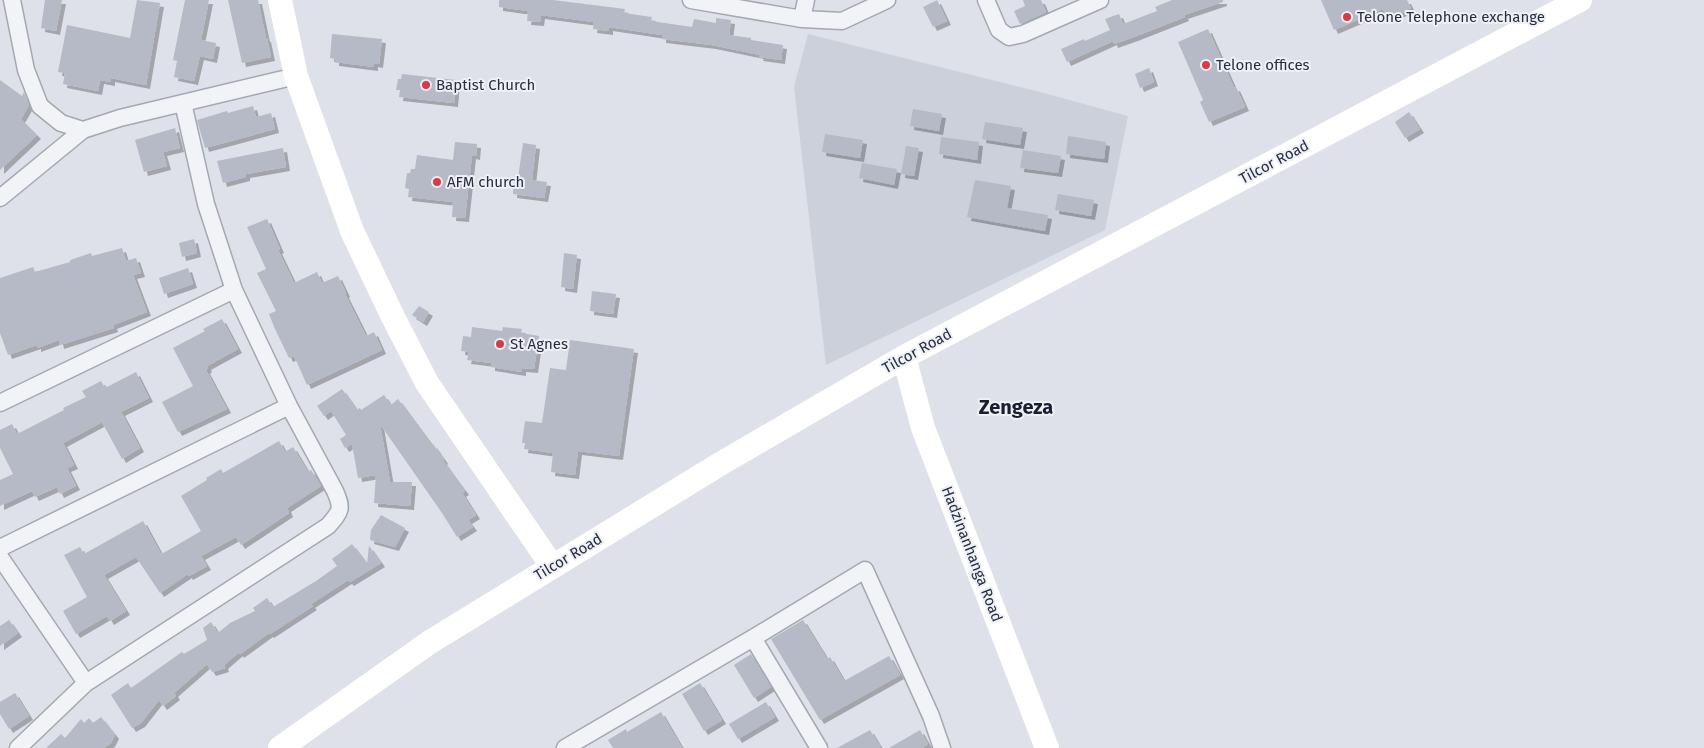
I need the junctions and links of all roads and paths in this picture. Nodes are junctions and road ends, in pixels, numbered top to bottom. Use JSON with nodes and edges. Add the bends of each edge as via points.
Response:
{"nodes":[{"id":1,"x":12,"y":0,"type":"edge"},
{"id":2,"x":280,"y":0,"type":"edge"},
{"id":3,"x":690,"y":0,"type":"edge"},
{"id":4,"x":806,"y":0,"type":"edge"},
{"id":5,"x":887,"y":0,"type":"edge"},
{"id":6,"x":986,"y":0,"type":"edge"},
{"id":7,"x":1096,"y":1,"type":"edge"},
{"id":8,"x":1576,"y":1,"type":"edge"},
{"id":9,"x":802,"y":19,"type":"junction"},
{"id":10,"x":296,"y":76,"type":"junction"},
{"id":11,"x":183,"y":103,"type":"junction"},
{"id":12,"x":83,"y":130,"type":"junction"},
{"id":13,"x":0,"y":198,"type":"edge"},
{"id":14,"x":234,"y":290,"type":"junction"},
{"id":15,"x":904,"y":357,"type":"junction"},
{"id":16,"x":0,"y":403,"type":"edge"},
{"id":17,"x":289,"y":406,"type":"junction"},
{"id":18,"x":0,"y":548,"type":"edge"},
{"id":19,"x":0,"y":557,"type":"edge"},
{"id":20,"x":552,"y":566,"type":"junction"},
{"id":21,"x":753,"y":638,"type":"junction"},
{"id":22,"x":86,"y":683,"type":"junction"},
{"id":23,"x":18,"y":748,"type":"edge"},
{"id":24,"x":280,"y":748,"type":"edge"},
{"id":25,"x":565,"y":748,"type":"edge"},
{"id":26,"x":820,"y":748,"type":"edge"},
{"id":27,"x":942,"y":748,"type":"edge"},
{"id":28,"x":1047,"y":748,"type":"edge"}],
"edges":[{"from":1,"to":12,"type":"street","via":[[26,70],[40,106],[61,122]]},
{"from":2,"to":10,"type":"street"},
{"from":3,"to":9,"type":"street"},
{"from":4,"to":9,"type":"street"},
{"from":5,"to":9,"type":"street","via":[[842,20]]},
{"from":6,"to":7,"type":"street","via":[[999,30],[1009,37],[1023,34]]},
{"from":8,"to":15,"type":"street","name":"Tilcor Road"},
{"from":10,"to":11,"type":"street"},
{"from":10,"to":20,"type":"street","via":[[352,232],[427,383]]},
{"from":11,"to":12,"type":"street"},
{"from":11,"to":14,"type":"street","via":[[206,204]]},
{"from":12,"to":13,"type":"street"},
{"from":14,"to":16,"type":"street"},
{"from":14,"to":17,"type":"street"},
{"from":15,"to":20,"type":"street","name":"Tilcor Road"},
{"from":15,"to":28,"type":"street","name":"Hadzinanhanga Road","via":[[924,428]]},
{"from":17,"to":18,"type":"street"},
{"from":17,"to":22,"type":"street","via":[[335,491],[341,504],[339,514],[328,526]]},
{"from":19,"to":22,"type":"street"},
{"from":20,"to":24,"type":"street","name":"Tilcor Road","via":[[430,642]]},
{"from":21,"to":25,"type":"street"},
{"from":21,"to":26,"type":"street"},
{"from":21,"to":27,"type":"street","via":[[865,570],[931,716]]},
{"from":22,"to":23,"type":"street"}]}
